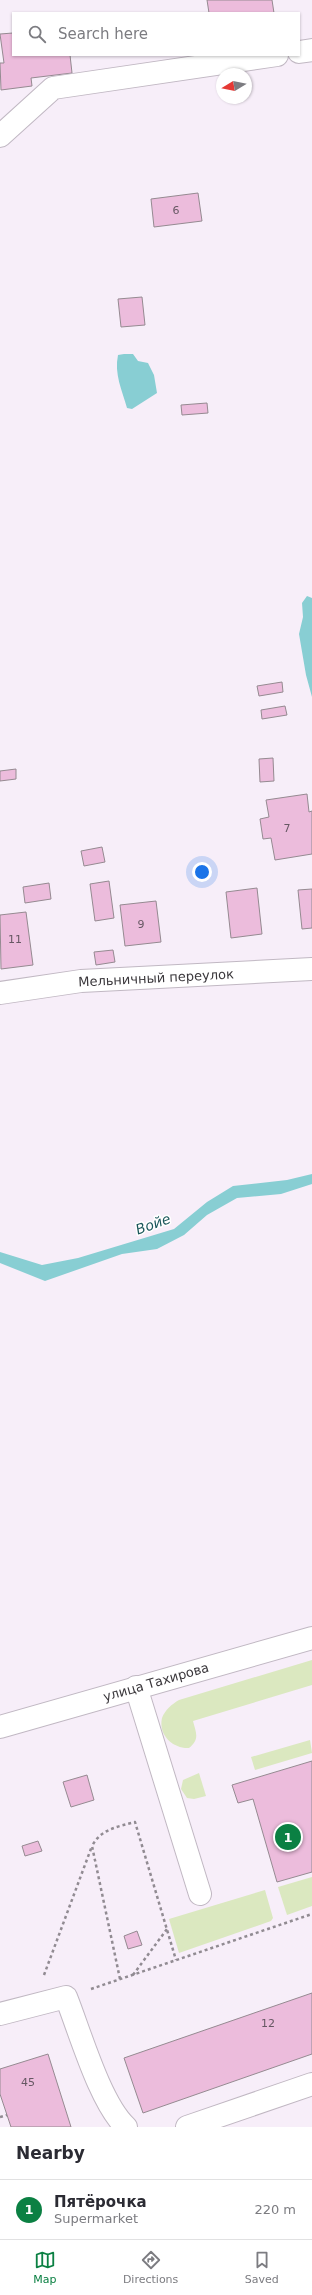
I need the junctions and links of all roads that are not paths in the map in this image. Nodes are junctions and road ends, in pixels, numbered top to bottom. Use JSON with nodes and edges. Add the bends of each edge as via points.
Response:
{"nodes":[{"id":1,"x":312,"y":50,"type":"edge"},
{"id":2,"x":300,"y":52,"type":"edge"},
{"id":3,"x":270,"y":56,"type":"edge"},
{"id":4,"x":0,"y":136,"type":"edge"},
{"id":5,"x":312,"y":969,"type":"edge"},
{"id":6,"x":0,"y":993,"type":"edge"},
{"id":7,"x":312,"y":1638,"type":"edge"},
{"id":8,"x":136,"y":1687,"type":"junction"},
{"id":9,"x":0,"y":1727,"type":"edge"},
{"id":10,"x":200,"y":1894,"type":"dead end"},
{"id":11,"x":0,"y":2014,"type":"edge"},
{"id":12,"x":312,"y":2084,"type":"edge"},
{"id":13,"x":126,"y":2127,"type":"edge"},
{"id":14,"x":187,"y":2127,"type":"edge"}],
"edges":[{"from":1,"to":2,"type":"street"},
{"from":3,"to":4,"type":"street","via":[[53,88]]},
{"from":5,"to":6,"type":"street","name":"Мельничный переулок","via":[[81,981]]},
{"from":7,"to":8,"type":"street","name":"улица Тахирова"},
{"from":8,"to":9,"type":"street","name":"улица Тахирова"},
{"from":8,"to":10,"type":"street"},
{"from":11,"to":13,"type":"street","via":[[66,1997],[102,2090],[117,2119]]},
{"from":12,"to":14,"type":"street"}]}
